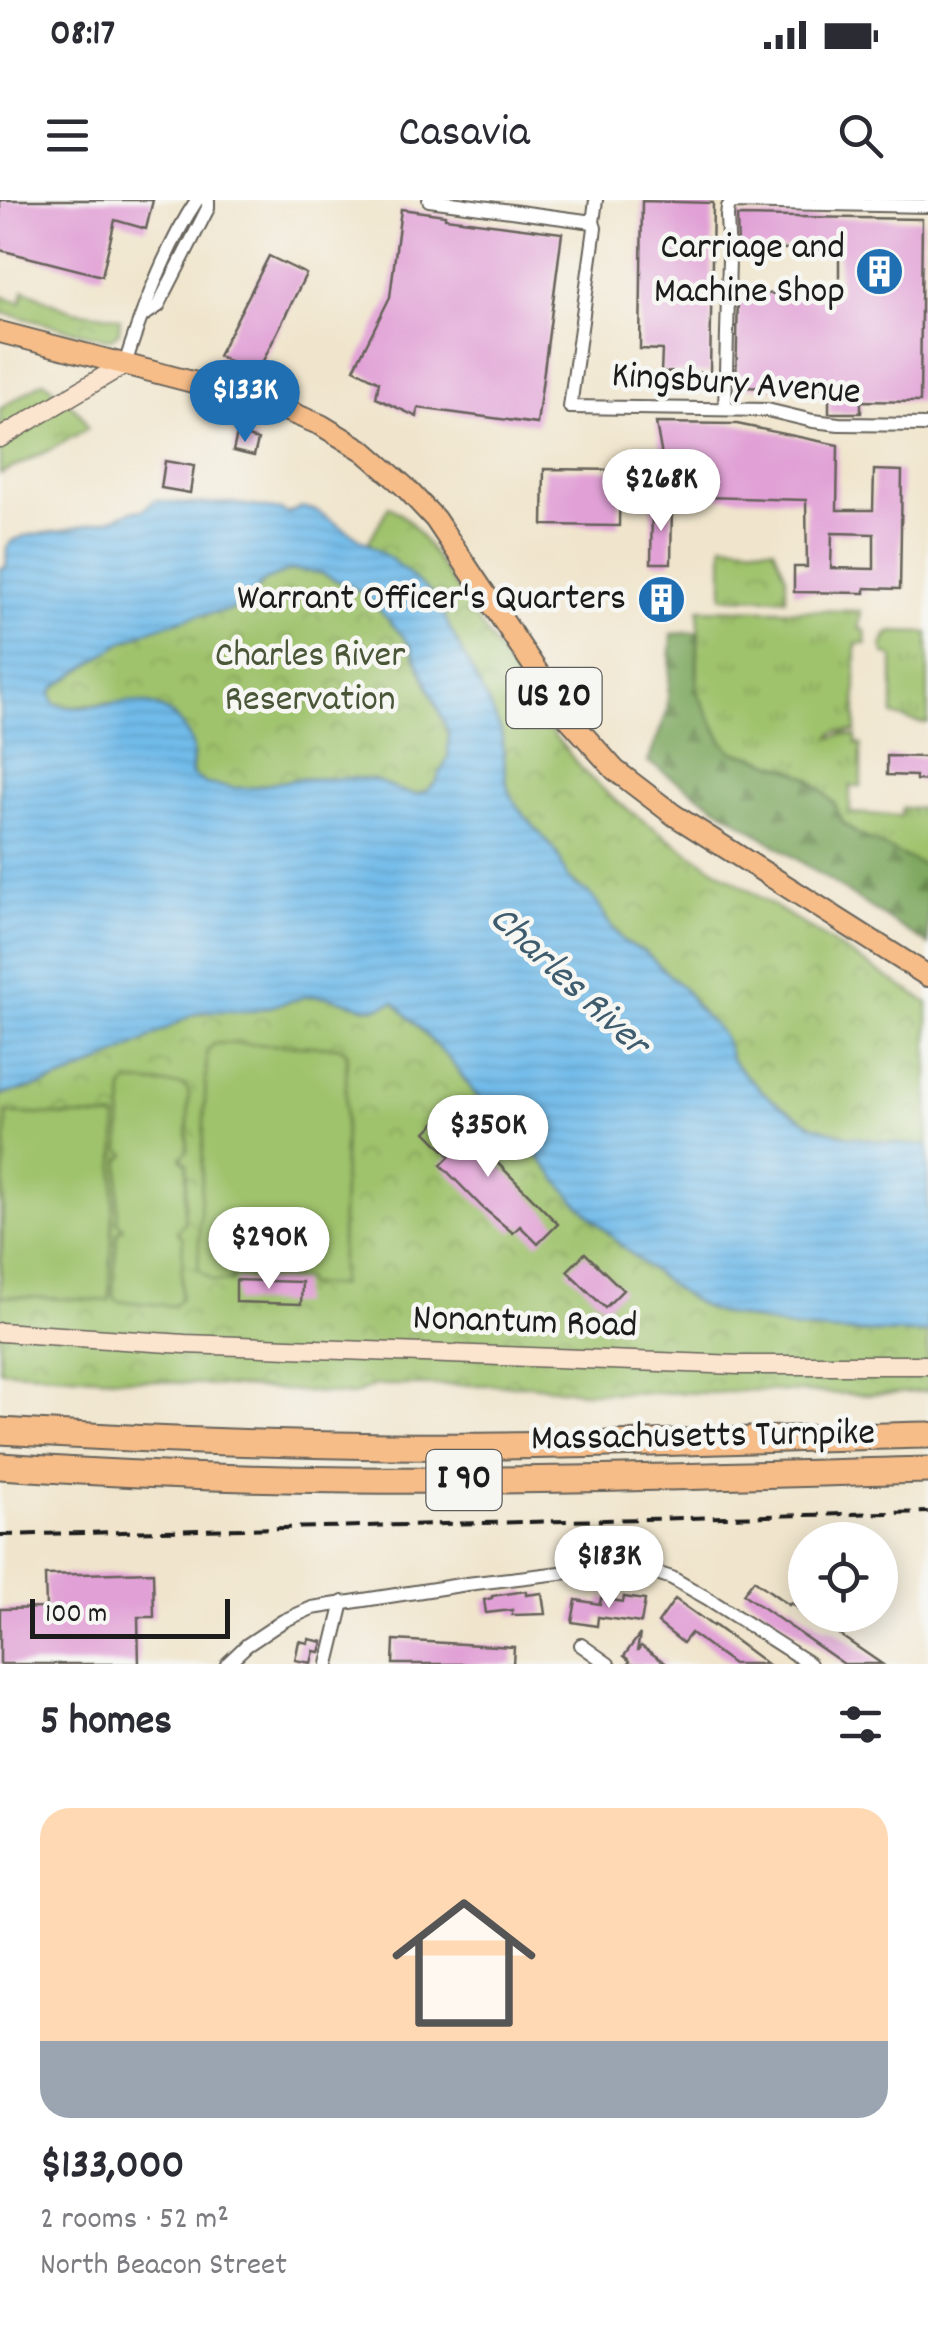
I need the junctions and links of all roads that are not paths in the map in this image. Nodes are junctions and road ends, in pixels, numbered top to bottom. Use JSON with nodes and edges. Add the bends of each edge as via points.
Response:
{"nodes":[{"id":1,"x":197,"y":200,"type":"edge"},
{"id":2,"x":208,"y":200,"type":"edge"},
{"id":3,"x":428,"y":200,"type":"edge"},
{"id":4,"x":596,"y":200,"type":"edge"},
{"id":5,"x":732,"y":202,"type":"edge"},
{"id":6,"x":928,"y":206,"type":"edge"},
{"id":7,"x":593,"y":222,"type":"junction"},
{"id":8,"x":144,"y":315,"type":"junction"},
{"id":9,"x":0,"y":332,"type":"edge"},
{"id":10,"x":125,"y":364,"type":"junction"},
{"id":11,"x":726,"y":408,"type":"junction"},
{"id":12,"x":928,"y":425,"type":"edge"},
{"id":13,"x":0,"y":438,"type":"edge"},
{"id":14,"x":928,"y":976,"type":"edge"},
{"id":15,"x":0,"y":1332,"type":"edge"},
{"id":16,"x":928,"y":1365,"type":"edge"},
{"id":17,"x":0,"y":1431,"type":"edge"},
{"id":18,"x":928,"y":1434,"type":"edge"},
{"id":19,"x":0,"y":1466,"type":"edge"},
{"id":20,"x":928,"y":1470,"type":"edge"},
{"id":21,"x":343,"y":1602,"type":"junction"},
{"id":22,"x":580,"y":1645,"type":"dead end"},
{"id":23,"x":227,"y":1664,"type":"edge"},
{"id":24,"x":328,"y":1664,"type":"edge"},
{"id":25,"x":608,"y":1664,"type":"edge"},
{"id":26,"x":810,"y":1664,"type":"edge"}],
"edges":[{"from":1,"to":8,"type":"street"},
{"from":2,"to":8,"type":"street","via":[[158,306]]},
{"from":3,"to":7,"type":"street"},
{"from":4,"to":7,"type":"street","name":"Kingsbury Avenue"},
{"from":5,"to":6,"type":"street"},
{"from":5,"to":11,"type":"street"},
{"from":7,"to":11,"type":"street","name":"Kingsbury Avenue","via":[[570,407]]},
{"from":8,"to":10,"type":"street"},
{"from":9,"to":10,"type":"main road","number":"US 20"},
{"from":10,"to":13,"type":"main road"},
{"from":10,"to":14,"type":"main road","number":"US 20","via":[[270,403],[364,451],[435,519],[569,719],[615,770],[674,815]]},
{"from":11,"to":12,"type":"street","name":"Kingsbury Avenue","via":[[813,422]]},
{"from":15,"to":16,"type":"main road","name":"Nonantum Road","via":[[739,1365]]},
{"from":17,"to":18,"type":"highway","name":"Massachusetts Turnpike","number":"I 90","via":[[388,1446]]},
{"from":19,"to":20,"type":"highway","name":"Massachusetts Turnpike","number":"I 90","via":[[346,1480]]},
{"from":21,"to":23,"type":"street","via":[[283,1621]]},
{"from":21,"to":24,"type":"street"},
{"from":21,"to":26,"type":"street","via":[[602,1568],[647,1570],[708,1598]]},
{"from":22,"to":25,"type":"street"}]}
